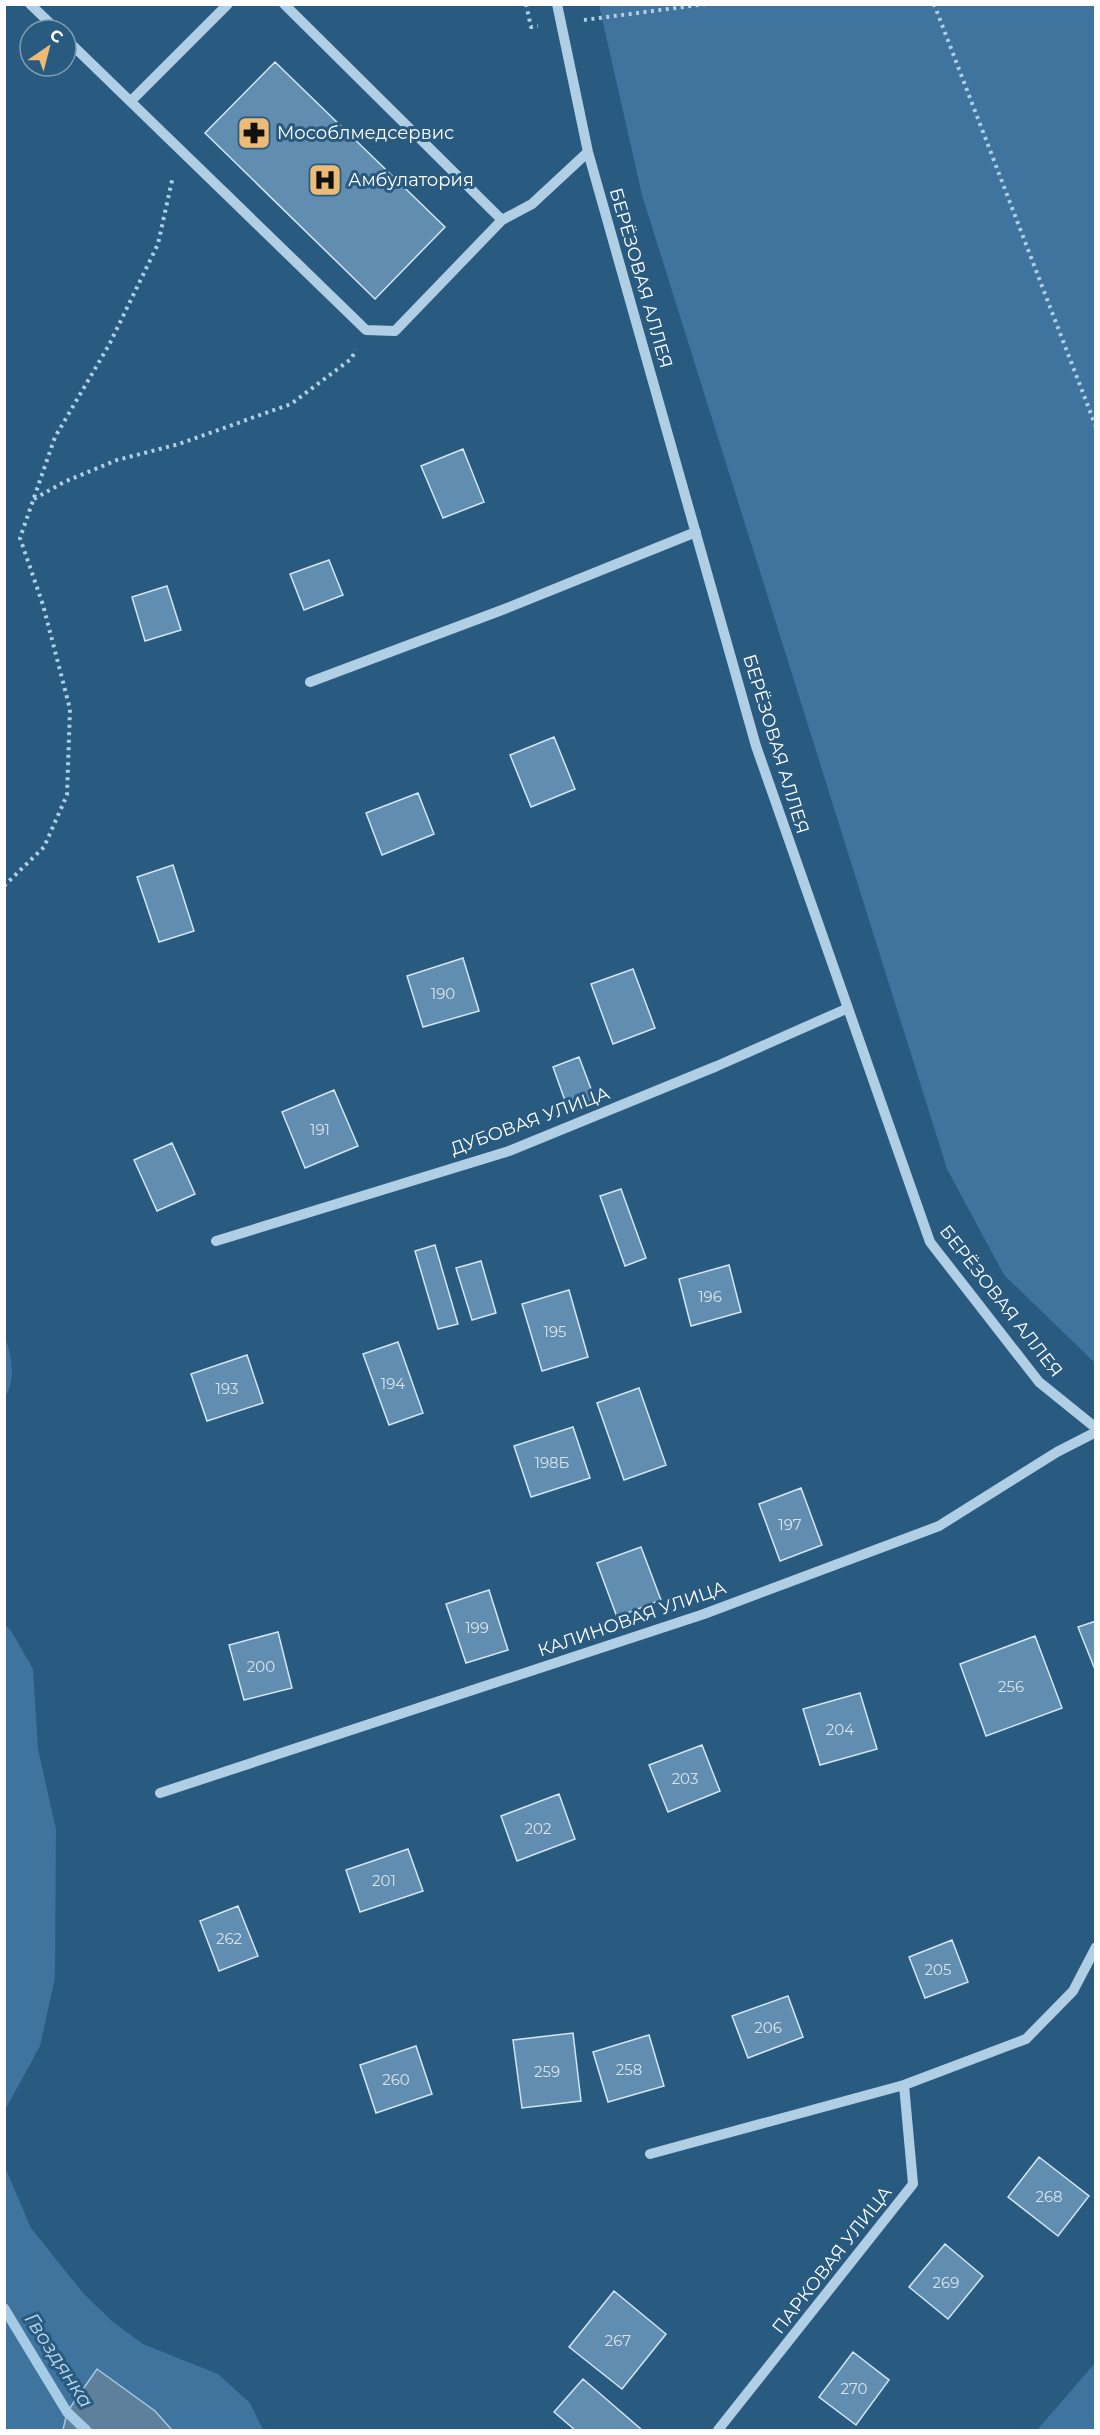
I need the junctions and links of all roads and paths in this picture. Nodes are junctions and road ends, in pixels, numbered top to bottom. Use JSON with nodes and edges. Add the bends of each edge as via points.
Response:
{"nodes":[{"id":1,"x":30,"y":4,"type":"edge"},
{"id":2,"x":228,"y":4,"type":"edge"},
{"id":3,"x":284,"y":4,"type":"edge"},
{"id":4,"x":557,"y":4,"type":"edge"},
{"id":5,"x":706,"y":4,"type":"edge"},
{"id":6,"x":934,"y":4,"type":"edge"},
{"id":7,"x":45,"y":18,"type":"edge"},
{"id":8,"x":582,"y":20,"type":"dead end"},
{"id":9,"x":78,"y":50,"type":"edge"},
{"id":10,"x":131,"y":101,"type":"junction"},
{"id":11,"x":179,"y":146,"type":"junction"},
{"id":12,"x":588,"y":152,"type":"junction"},
{"id":13,"x":502,"y":220,"type":"junction"},
{"id":14,"x":366,"y":330,"type":"junction"},
{"id":15,"x":1095,"y":427,"type":"edge"},
{"id":16,"x":34,"y":499,"type":"junction"},
{"id":17,"x":696,"y":532,"type":"junction"},
{"id":18,"x":310,"y":682,"type":"dead end"},
{"id":19,"x":4,"y":886,"type":"edge"},
{"id":20,"x":846,"y":1009,"type":"junction"},
{"id":21,"x":216,"y":1241,"type":"dead end"},
{"id":22,"x":1095,"y":1430,"type":"edge"},
{"id":23,"x":160,"y":1793,"type":"dead end"},
{"id":24,"x":1095,"y":1947,"type":"edge"},
{"id":25,"x":904,"y":2085,"type":"junction"},
{"id":26,"x":650,"y":2154,"type":"dead end"},
{"id":27,"x":718,"y":2430,"type":"edge"}],
"edges":[{"from":1,"to":7,"type":"street"},
{"from":2,"to":10,"type":"street"},
{"from":3,"to":13,"type":"street"},
{"from":4,"to":12,"type":"street","name":"БЕРЁЗОВАЯ АЛЛЕЯ"},
{"from":5,"to":8,"type":"path"},
{"from":6,"to":15,"type":"path"},
{"from":9,"to":10,"type":"street"},
{"from":10,"to":11,"type":"street"},
{"from":11,"to":14,"type":"street"},
{"from":11,"to":16,"type":"path","via":[[158,244],[109,345],[55,437]]},
{"from":12,"to":13,"type":"street","via":[[532,204]]},
{"from":12,"to":17,"type":"street","name":"БЕРЁЗОВАЯ АЛЛЕЯ"},
{"from":13,"to":14,"type":"street","via":[[395,331]]},
{"from":14,"to":16,"type":"path","via":[[351,359],[291,405],[179,444],[117,460]]},
{"from":16,"to":19,"type":"path","via":[[20,538],[43,605],[70,709],[67,795],[44,847]]},
{"from":17,"to":18,"type":"street"},
{"from":17,"to":20,"type":"street","name":"БЕРЁЗОВАЯ АЛЛЕЯ","via":[[756,747]]},
{"from":20,"to":21,"type":"street","name":"ДУБОВАЯ УЛИЦА","via":[[510,1150]]},
{"from":20,"to":22,"type":"street","name":"БЕРЁЗОВАЯ АЛЛЕЯ","via":[[930,1242],[1039,1382]]},
{"from":22,"to":23,"type":"street","name":"КАЛИНОВАЯ УЛИЦА","via":[[939,1526],[704,1614]]},
{"from":24,"to":25,"type":"street","via":[[1073,1991],[1026,2039]]},
{"from":25,"to":26,"type":"street"},
{"from":25,"to":27,"type":"street","name":"ПАРКОВАЯ УЛИЦА","via":[[913,2184]]}]}
